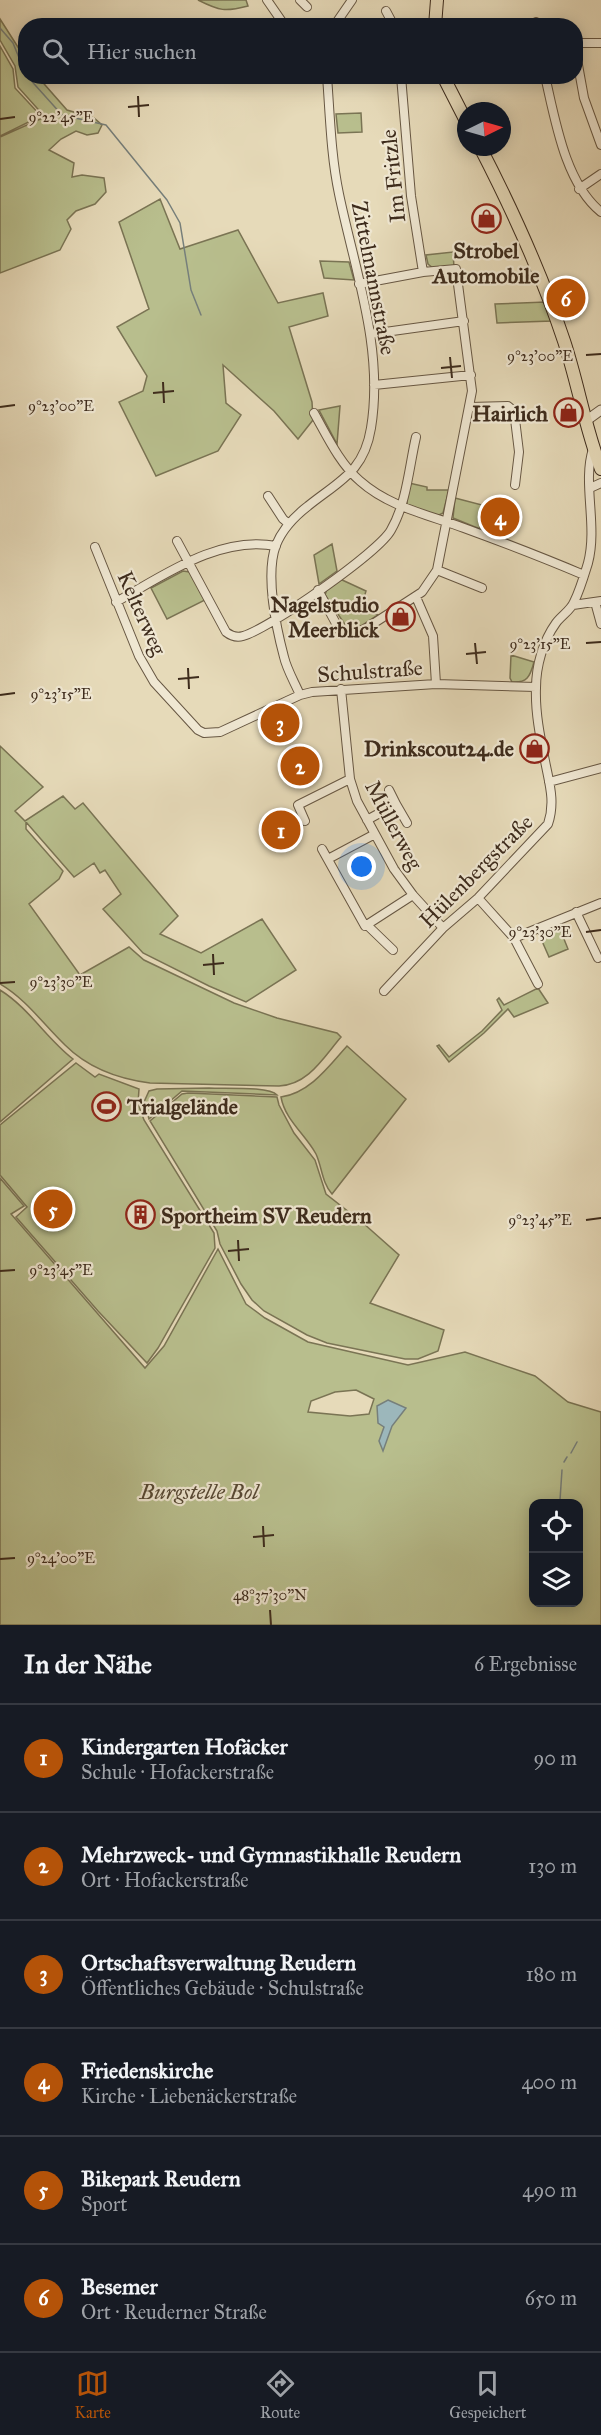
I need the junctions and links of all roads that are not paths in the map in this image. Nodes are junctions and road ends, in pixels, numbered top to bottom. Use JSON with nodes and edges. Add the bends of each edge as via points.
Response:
{"nodes":[{"id":1,"x":267,"y":0,"type":"edge"},
{"id":2,"x":300,"y":0,"type":"edge"},
{"id":3,"x":352,"y":0,"type":"edge"},
{"id":4,"x":437,"y":0,"type":"edge"},
{"id":5,"x":307,"y":7,"type":"dead end"},
{"id":6,"x":386,"y":11,"type":"dead end"},
{"id":7,"x":279,"y":18,"type":"edge"},
{"id":8,"x":340,"y":18,"type":"edge"},
{"id":9,"x":390,"y":18,"type":"edge"},
{"id":10,"x":436,"y":18,"type":"edge"},
{"id":11,"x":583,"y":43,"type":"edge"},
{"id":12,"x":601,"y":43,"type":"edge"},
{"id":13,"x":328,"y":84,"type":"edge"},
{"id":14,"x":402,"y":84,"type":"edge"},
{"id":15,"x":447,"y":84,"type":"edge"},
{"id":16,"x":547,"y":84,"type":"edge"},
{"id":17,"x":581,"y":84,"type":"edge"},
{"id":18,"x":457,"y":103,"type":"edge"},
{"id":19,"x":601,"y":145,"type":"edge"},
{"id":20,"x":484,"y":156,"type":"edge"},
{"id":21,"x":601,"y":174,"type":"edge"},
{"id":22,"x":579,"y":189,"type":"junction"},
{"id":23,"x":601,"y":212,"type":"edge"},
{"id":24,"x":423,"y":272,"type":"junction"},
{"id":25,"x":359,"y":284,"type":"junction"},
{"id":26,"x":464,"y":321,"type":"junction"},
{"id":27,"x":371,"y":334,"type":"junction"},
{"id":28,"x":471,"y":375,"type":"junction"},
{"id":29,"x":374,"y":385,"type":"junction"},
{"id":30,"x":470,"y":407,"type":"junction"},
{"id":31,"x":601,"y":410,"type":"edge"},
{"id":32,"x":314,"y":413,"type":"dead end"},
{"id":33,"x":587,"y":420,"type":"junction"},
{"id":34,"x":416,"y":437,"type":"dead end"},
{"id":35,"x":593,"y":447,"type":"junction"},
{"id":36,"x":601,"y":469,"type":"edge"},
{"id":37,"x":351,"y":472,"type":"junction"},
{"id":38,"x":601,"y":483,"type":"edge"},
{"id":39,"x":515,"y":485,"type":"dead end"},
{"id":40,"x":591,"y":488,"type":"junction"},
{"id":41,"x":268,"y":496,"type":"dead end"},
{"id":42,"x":402,"y":507,"type":"junction"},
{"id":43,"x":446,"y":521,"type":"junction"},
{"id":44,"x":289,"y":524,"type":"junction"},
{"id":45,"x":177,"y":541,"type":"dead end"},
{"id":46,"x":276,"y":546,"type":"junction"},
{"id":47,"x":95,"y":547,"type":"dead end"},
{"id":48,"x":188,"y":563,"type":"junction"},
{"id":49,"x":437,"y":570,"type":"junction"},
{"id":50,"x":584,"y":575,"type":"junction"},
{"id":51,"x":482,"y":588,"type":"dead end"},
{"id":52,"x":318,"y":590,"type":"junction"},
{"id":53,"x":416,"y":597,"type":"junction"},
{"id":54,"x":598,"y":601,"type":"edge"},
{"id":55,"x":116,"y":602,"type":"junction"},
{"id":56,"x":573,"y":605,"type":"junction"},
{"id":57,"x":277,"y":620,"type":"junction"},
{"id":58,"x":601,"y":624,"type":"edge"},
{"id":59,"x":436,"y":684,"type":"junction"},
{"id":60,"x":536,"y":687,"type":"junction"},
{"id":61,"x":341,"y":689,"type":"junction"},
{"id":62,"x":300,"y":695,"type":"junction"},
{"id":63,"x":216,"y":733,"type":"joint"},
{"id":64,"x":601,"y":768,"type":"edge"},
{"id":65,"x":350,"y":779,"type":"junction"},
{"id":66,"x":549,"y":782,"type":"junction"},
{"id":67,"x":389,"y":790,"type":"dead end"},
{"id":68,"x":396,"y":804,"type":"junction"},
{"id":69,"x":367,"y":820,"type":"junction"},
{"id":70,"x":305,"y":821,"type":"dead end"},
{"id":71,"x":407,"y":823,"type":"dead end"},
{"id":72,"x":375,"y":834,"type":"junction"},
{"id":73,"x":322,"y":849,"type":"dead end"},
{"id":74,"x":327,"y":860,"type":"junction"},
{"id":75,"x":412,"y":895,"type":"junction"},
{"id":76,"x":478,"y":898,"type":"junction"},
{"id":77,"x":601,"y":903,"type":"edge"},
{"id":78,"x":576,"y":912,"type":"junction"},
{"id":79,"x":367,"y":925,"type":"junction"},
{"id":80,"x":443,"y":928,"type":"junction"},
{"id":81,"x":514,"y":938,"type":"junction"},
{"id":82,"x":393,"y":950,"type":"dead end"},
{"id":83,"x":598,"y":958,"type":"dead end"},
{"id":84,"x":538,"y":984,"type":"dead end"},
{"id":85,"x":384,"y":991,"type":"dead end"}],
"edges":[{"from":1,"to":7,"type":"street"},
{"from":2,"to":5,"type":"street"},
{"from":3,"to":8,"type":"street"},
{"from":4,"to":10,"type":"main road"},
{"from":6,"to":9,"type":"street"},
{"from":11,"to":12,"type":"street"},
{"from":13,"to":25,"type":"street","name":"Zittelmannstraße","via":[[336,176]]},
{"from":14,"to":24,"type":"street","name":"Im Fritzle","via":[[411,196]]},
{"from":15,"to":18,"type":"main road"},
{"from":16,"to":22,"type":"street"},
{"from":17,"to":19,"type":"street"},
{"from":20,"to":33,"type":"main road","via":[[547,294]]},
{"from":21,"to":22,"type":"street"},
{"from":22,"to":23,"type":"street"},
{"from":24,"to":25,"type":"street"},
{"from":24,"to":26,"type":"street","via":[[456,269]]},
{"from":25,"to":27,"type":"street","name":"Zittelmannstraße"},
{"from":26,"to":27,"type":"street"},
{"from":26,"to":28,"type":"street"},
{"from":27,"to":29,"type":"street","name":"Zittelmannstraße"},
{"from":28,"to":29,"type":"street"},
{"from":28,"to":30,"type":"street"},
{"from":29,"to":37,"type":"street","name":"Zittelmannstraße","via":[[369,438],[362,458]]},
{"from":30,"to":39,"type":"street","via":[[508,406],[514,411],[519,452]]},
{"from":30,"to":43,"type":"street"},
{"from":31,"to":33,"type":"street"},
{"from":32,"to":37,"type":"street"},
{"from":33,"to":35,"type":"main road"},
{"from":34,"to":42,"type":"street"},
{"from":35,"to":36,"type":"main road"},
{"from":35,"to":40,"type":"street","name":"Hülenbergstraße"},
{"from":37,"to":42,"type":"street","via":[[370,489]]},
{"from":37,"to":44,"type":"street","name":"Zittelmannstraße"},
{"from":38,"to":40,"type":"street"},
{"from":40,"to":50,"type":"street","name":"Hülenbergstraße","via":[[592,537]]},
{"from":41,"to":44,"type":"street"},
{"from":42,"to":43,"type":"street"},
{"from":42,"to":52,"type":"street","via":[[381,543]]},
{"from":43,"to":49,"type":"street"},
{"from":43,"to":50,"type":"street"},
{"from":44,"to":46,"type":"street","name":"Zittelmannstraße"},
{"from":45,"to":48,"type":"street"},
{"from":46,"to":48,"type":"street","via":[[241,545]]},
{"from":46,"to":57,"type":"street","name":"Zittelmannstraße","via":[[272,577]]},
{"from":47,"to":55,"type":"street","name":"Kelterweg"},
{"from":48,"to":55,"type":"street"},
{"from":48,"to":57,"type":"street","via":[[226,632],[232,636],[240,638]]},
{"from":49,"to":51,"type":"street"},
{"from":49,"to":53,"type":"street"},
{"from":50,"to":56,"type":"street","name":"Hülenbergstraße"},
{"from":52,"to":53,"type":"street","via":[[340,631],[351,634]]},
{"from":52,"to":57,"type":"street"},
{"from":53,"to":59,"type":"street","via":[[433,636]]},
{"from":54,"to":56,"type":"street"},
{"from":54,"to":58,"type":"street"},
{"from":55,"to":63,"type":"street","name":"Kelterweg","via":[[154,682],[194,726],[204,733]]},
{"from":56,"to":60,"type":"street","name":"Hülenbergstraße","via":[[547,639]]},
{"from":57,"to":62,"type":"street","name":"Zittelmannstraße","via":[[284,659]]},
{"from":59,"to":60,"type":"street","name":"Schulstraße"},
{"from":59,"to":61,"type":"street","name":"Schulstraße"},
{"from":60,"to":66,"type":"street","name":"Hülenbergstraße"},
{"from":61,"to":62,"type":"street","name":"Schulstraße"},
{"from":61,"to":65,"type":"street","name":"Müllerweg"},
{"from":62,"to":63,"type":"street","name":"Schulstraße"},
{"from":64,"to":66,"type":"street"},
{"from":65,"to":69,"type":"street","name":"Müllerweg"},
{"from":65,"to":70,"type":"street","via":[[298,805]]},
{"from":66,"to":76,"type":"street","name":"Hülenbergstraße","via":[[549,824]]},
{"from":67,"to":68,"type":"street"},
{"from":68,"to":69,"type":"street"},
{"from":68,"to":71,"type":"street"},
{"from":69,"to":72,"type":"street","name":"Müllerweg"},
{"from":72,"to":74,"type":"street"},
{"from":72,"to":75,"type":"street","name":"Müllerweg"},
{"from":73,"to":74,"type":"street"},
{"from":74,"to":79,"type":"street","via":[[364,926]]},
{"from":75,"to":79,"type":"street"},
{"from":75,"to":80,"type":"street","name":"Müllerweg"},
{"from":76,"to":80,"type":"street","name":"Hülenbergstraße"},
{"from":76,"to":81,"type":"street"},
{"from":77,"to":78,"type":"street"},
{"from":78,"to":81,"type":"street"},
{"from":78,"to":83,"type":"street"},
{"from":79,"to":82,"type":"street"},
{"from":80,"to":85,"type":"street","name":"Hülenbergstraße"},
{"from":81,"to":84,"type":"street"}]}
